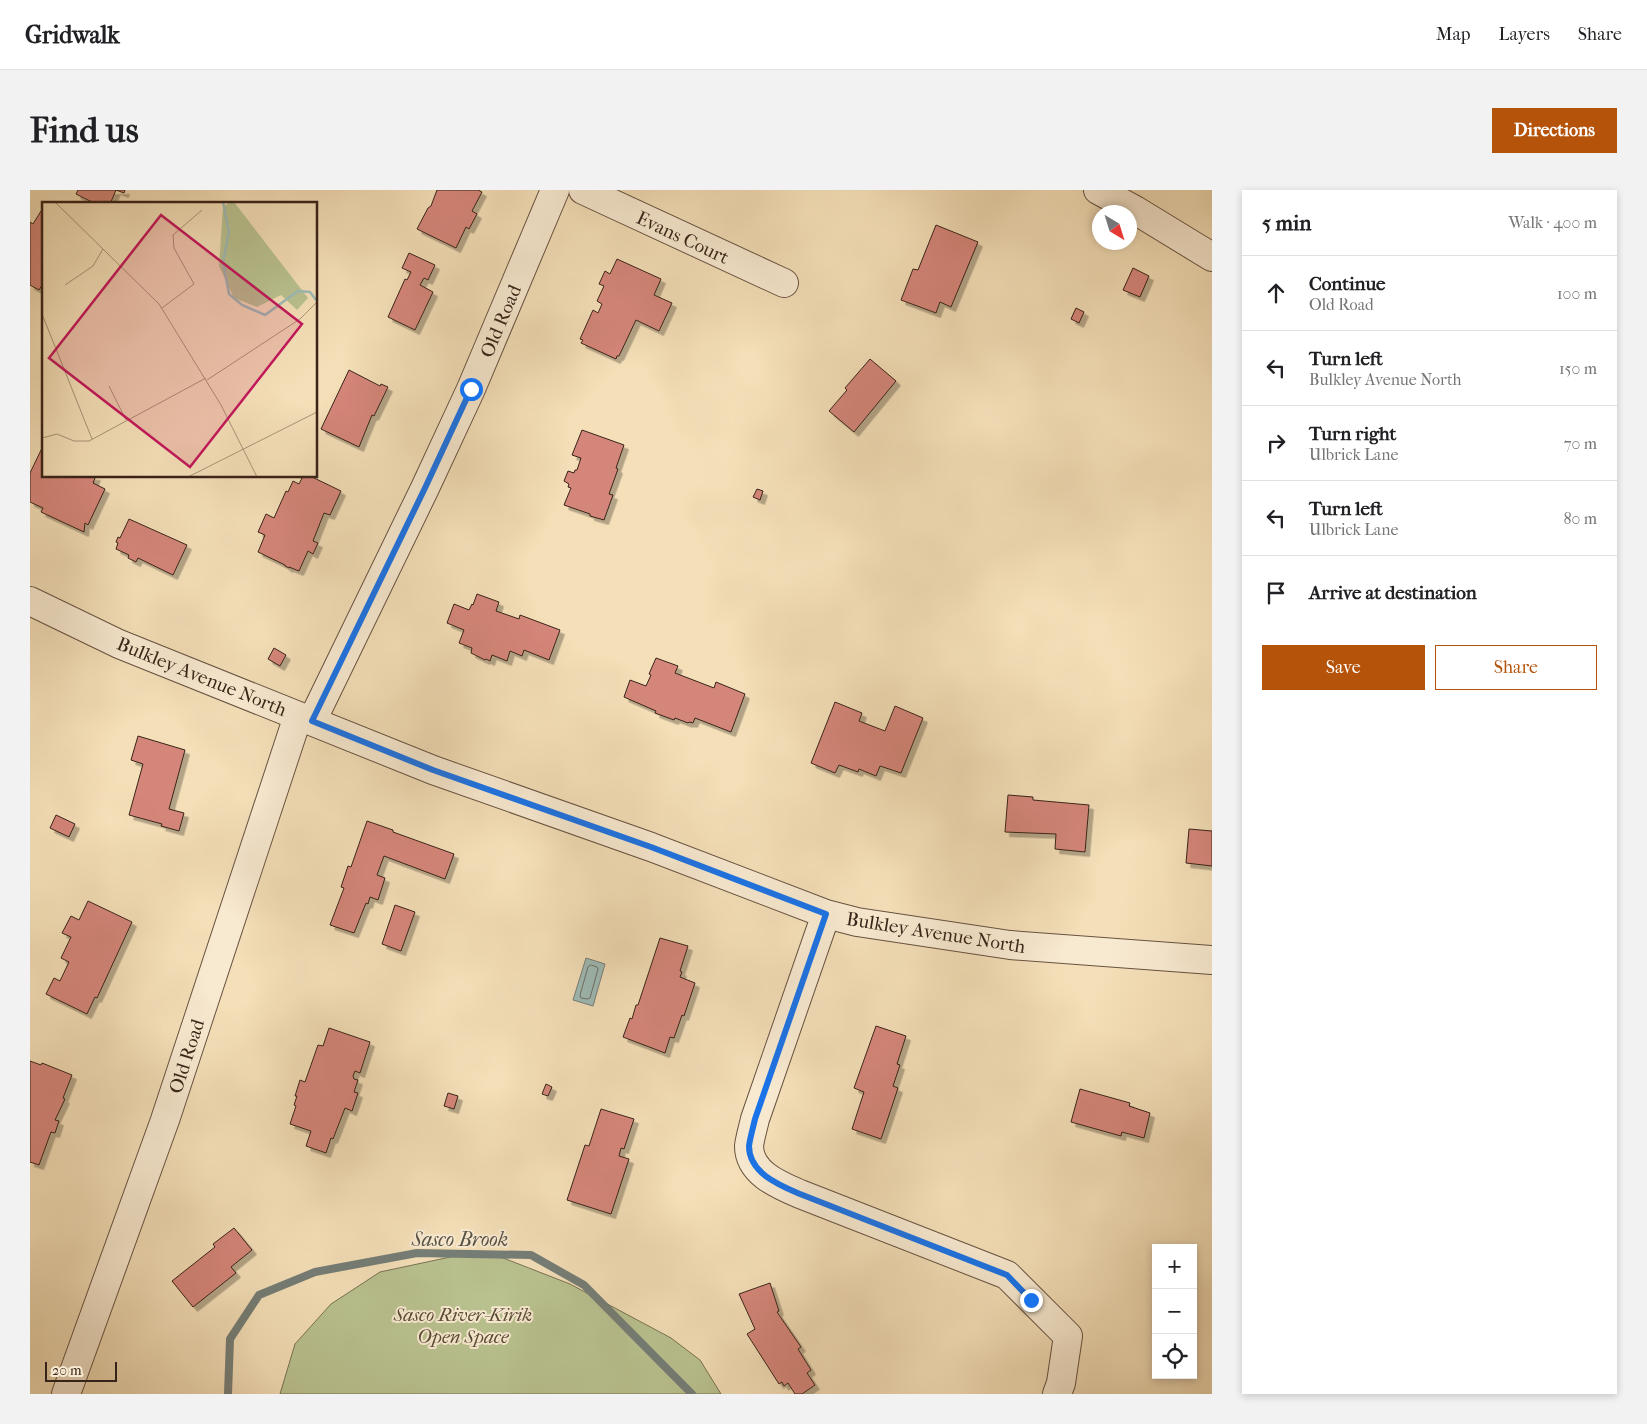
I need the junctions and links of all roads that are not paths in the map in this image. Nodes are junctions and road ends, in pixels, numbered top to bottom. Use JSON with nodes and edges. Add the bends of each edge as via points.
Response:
{"nodes":[{"id":1,"x":555,"y":190,"type":"edge"},
{"id":2,"x":583,"y":190,"type":"edge"},
{"id":3,"x":1098,"y":190,"type":"edge"},
{"id":4,"x":1212,"y":257,"type":"edge"},
{"id":5,"x":784,"y":284,"type":"dead end"},
{"id":6,"x":30,"y":601,"type":"edge"},
{"id":7,"x":305,"y":718,"type":"junction"},
{"id":8,"x":826,"y":914,"type":"junction"},
{"id":9,"x":1212,"y":960,"type":"edge"},
{"id":10,"x":66,"y":1394,"type":"edge"},
{"id":11,"x":1057,"y":1394,"type":"edge"}],
"edges":[{"from":1,"to":7,"type":"street","name":"Old Road","via":[[467,398],[425,488]]},
{"from":2,"to":5,"type":"street","name":"Evans Court"},
{"from":3,"to":4,"type":"street"},
{"from":6,"to":7,"type":"street","name":"Bulkley Avenue North","via":[[119,644]]},
{"from":7,"to":8,"type":"street","name":"Bulkley Avenue North","via":[[433,770],[651,847]]},
{"from":7,"to":10,"type":"street","name":"Old Road"},
{"from":8,"to":9,"type":"street","name":"Bulkley Avenue North","via":[[857,922],[1010,945]]},
{"from":8,"to":11,"type":"street","via":[[755,1119],[749,1147],[755,1167],[776,1183],[800,1194],[1007,1275],[1068,1336]]}]}
